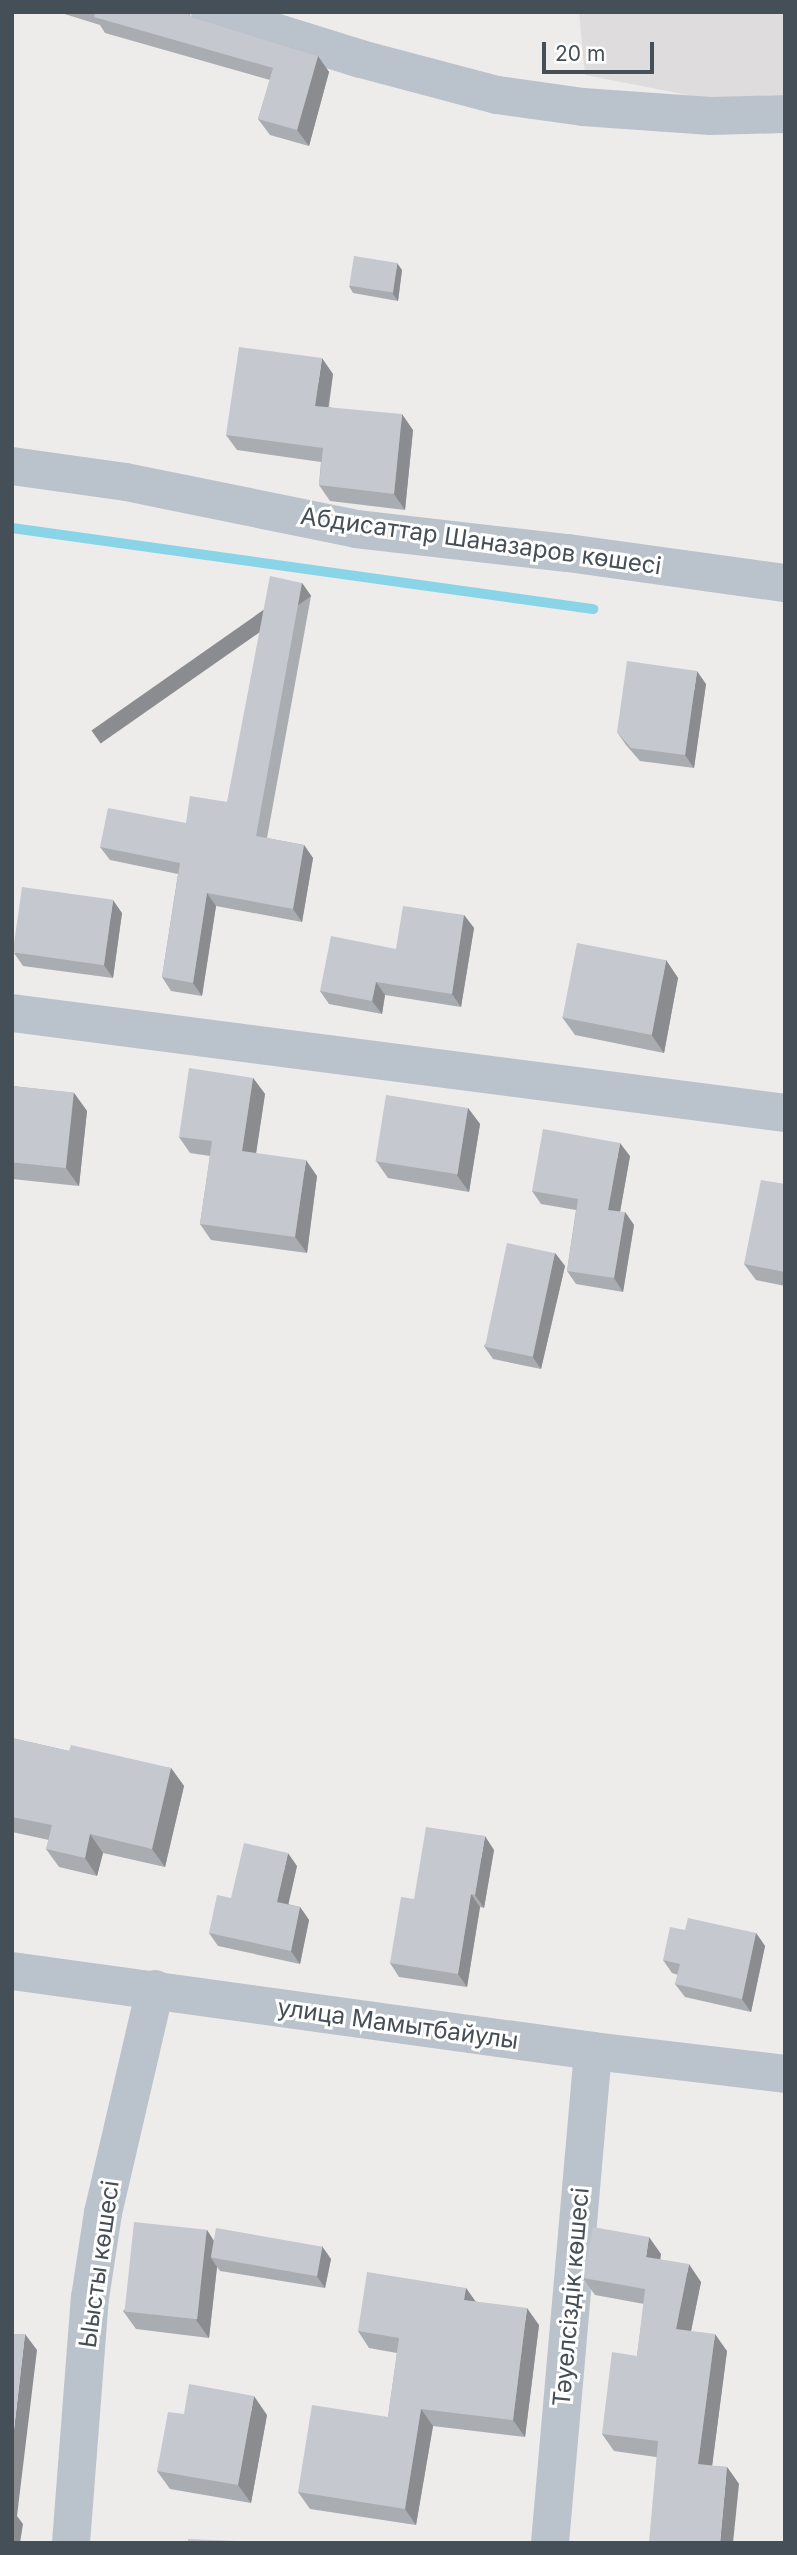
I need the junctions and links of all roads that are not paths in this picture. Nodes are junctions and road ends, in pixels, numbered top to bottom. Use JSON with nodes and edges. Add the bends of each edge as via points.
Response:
{"nodes":[{"id":1,"x":209,"y":12,"type":"edge"},
{"id":2,"x":785,"y":114,"type":"edge"},
{"id":3,"x":12,"y":466,"type":"edge"},
{"id":4,"x":785,"y":583,"type":"edge"},
{"id":5,"x":12,"y":1013,"type":"edge"},
{"id":6,"x":785,"y":1113,"type":"edge"},
{"id":7,"x":12,"y":1971,"type":"edge"},
{"id":8,"x":155,"y":1989,"type":"junction"},
{"id":9,"x":593,"y":2051,"type":"junction"},
{"id":10,"x":785,"y":2074,"type":"edge"},
{"id":11,"x":71,"y":2543,"type":"edge"},
{"id":12,"x":550,"y":2543,"type":"edge"}],
"edges":[{"from":1,"to":2,"type":"street","via":[[497,95],[583,107],[711,116]]},
{"from":3,"to":4,"type":"street","name":"Абдисаттар Шаназаров көшесі","via":[[126,482],[356,529]]},
{"from":5,"to":6,"type":"street"},
{"from":7,"to":8,"type":"street","name":"улица Мамытбайулы"},
{"from":8,"to":9,"type":"street","name":"улица Мамытбайулы"},
{"from":8,"to":11,"type":"street","name":"Ыысты көшесі","via":[[99,2237]]},
{"from":9,"to":10,"type":"street","name":"улица Мамытбайулы"},
{"from":9,"to":12,"type":"street","name":"Тәуелсіздік көшесі"}]}
